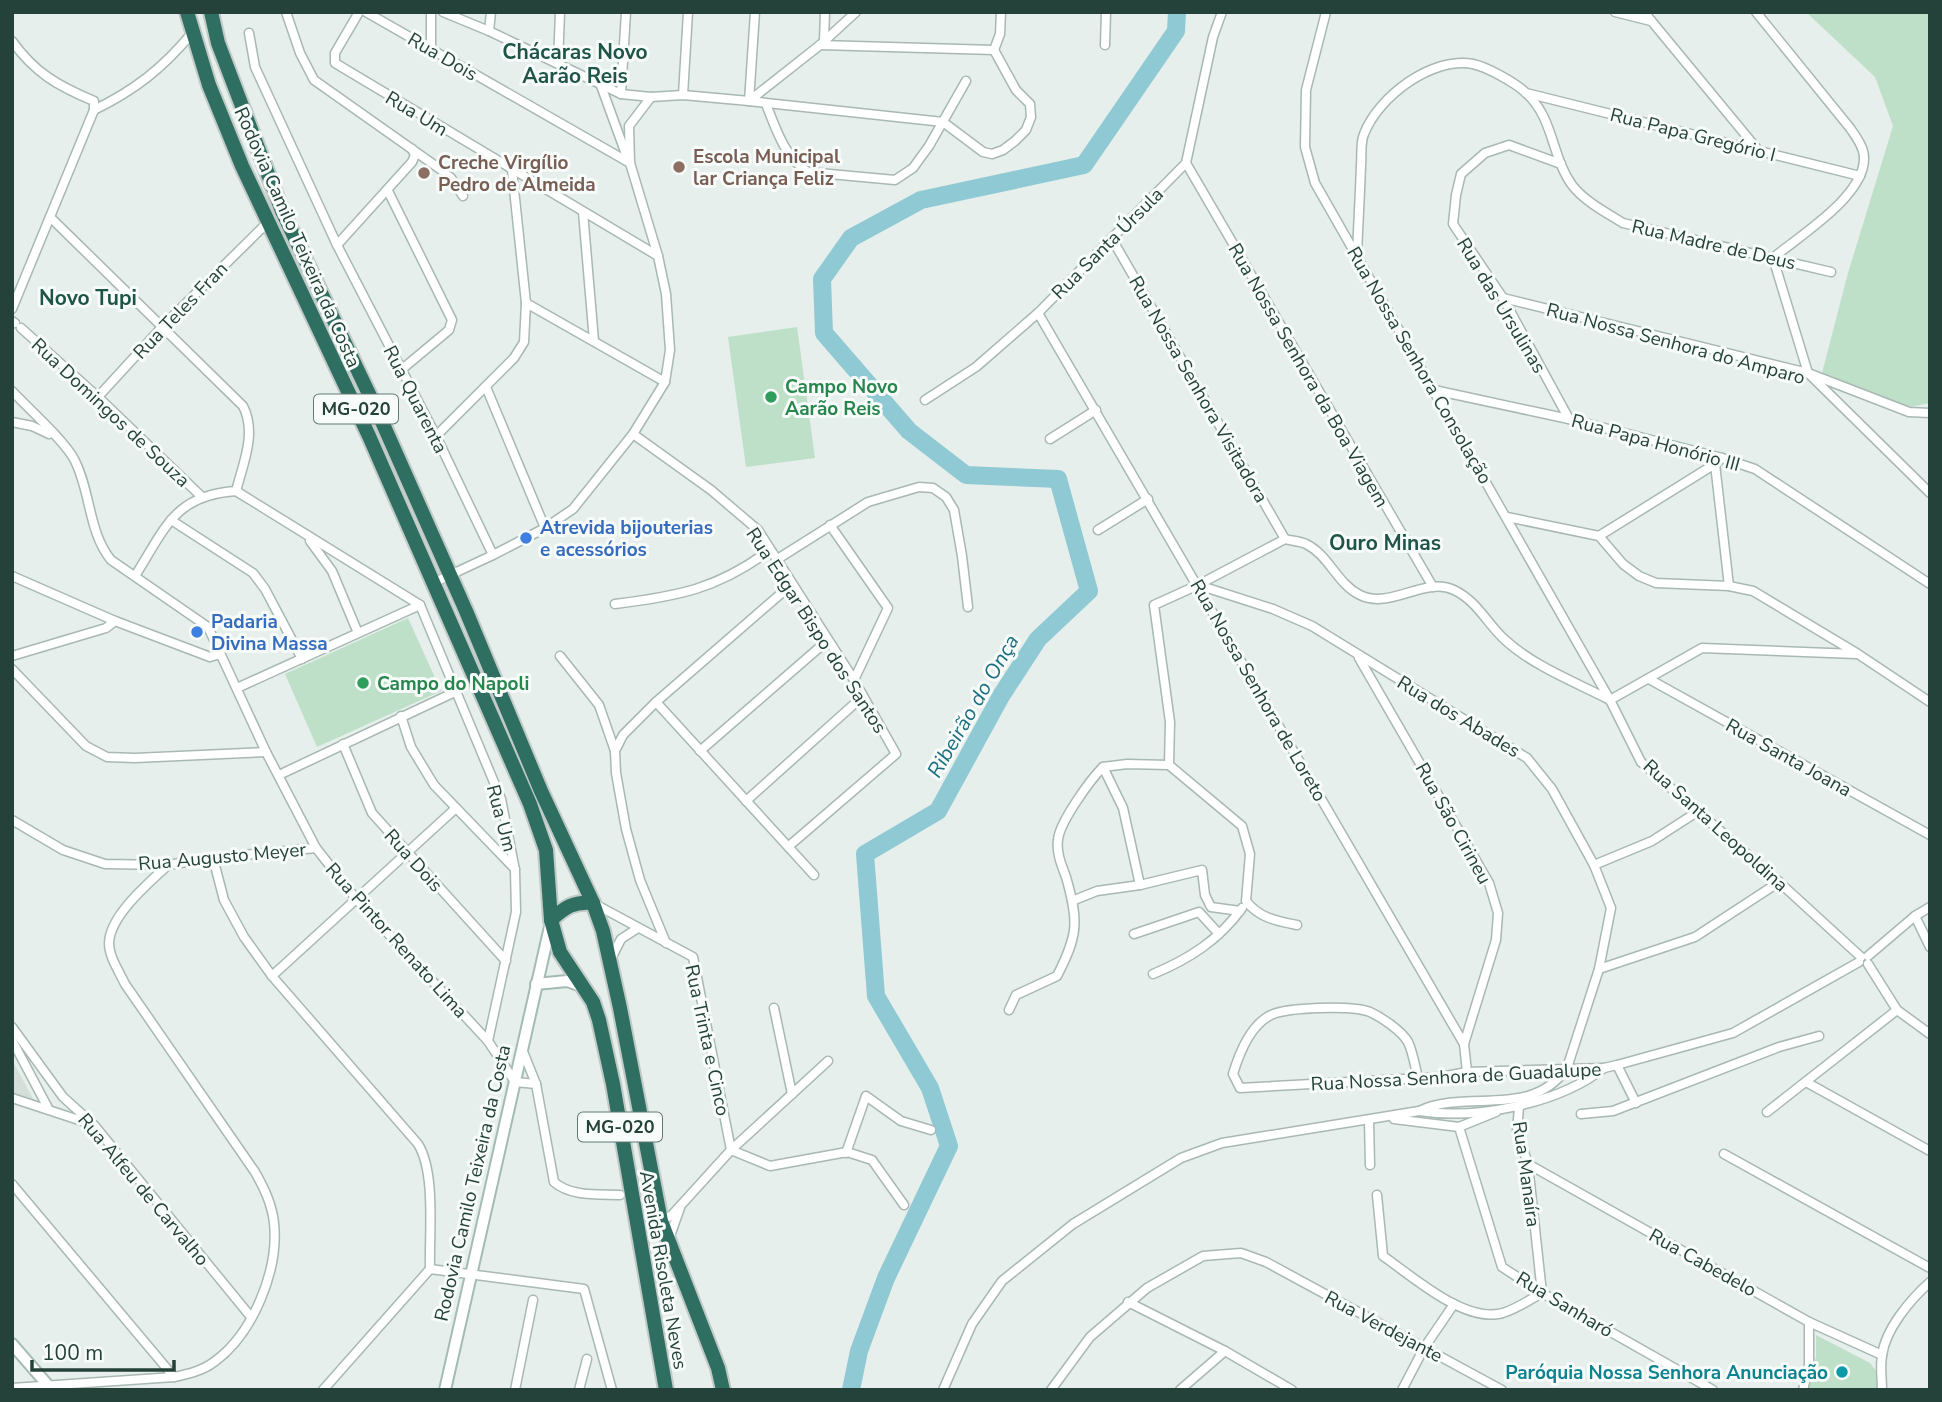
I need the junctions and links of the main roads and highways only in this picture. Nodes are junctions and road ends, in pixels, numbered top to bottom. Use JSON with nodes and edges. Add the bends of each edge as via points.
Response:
{"nodes":[{"id":1,"x":187,"y":12,"type":"edge"},
{"id":2,"x":211,"y":12,"type":"edge"},
{"id":3,"x":593,"y":902,"type":"junction"},
{"id":4,"x":551,"y":920,"type":"junction"},
{"id":5,"x":666,"y":1390,"type":"edge"},
{"id":6,"x":723,"y":1390,"type":"edge"}],
"edges":[{"from":1,"to":4,"type":"highway","name":"Rodovia Camilo Teixeira da Costa","number":"MG-020","via":[[209,85],[267,223],[369,436],[534,816],[546,850]]},
{"from":2,"to":3,"type":"highway","name":"Rodovia Camilo Teixeira da Costa","number":"MG-020","via":[[218,43],[282,211],[379,415]]},
{"from":3,"to":4,"type":"highway","via":[[574,903]]},
{"from":3,"to":6,"type":"highway","name":"Avenida Risoleta Neves","number":"MG-020","via":[[610,961],[661,1221]]},
{"from":4,"to":5,"type":"highway","name":"Avenida Risoleta Neves","number":"MG-020","via":[[560,952],[593,1002],[599,1020]]}]}
